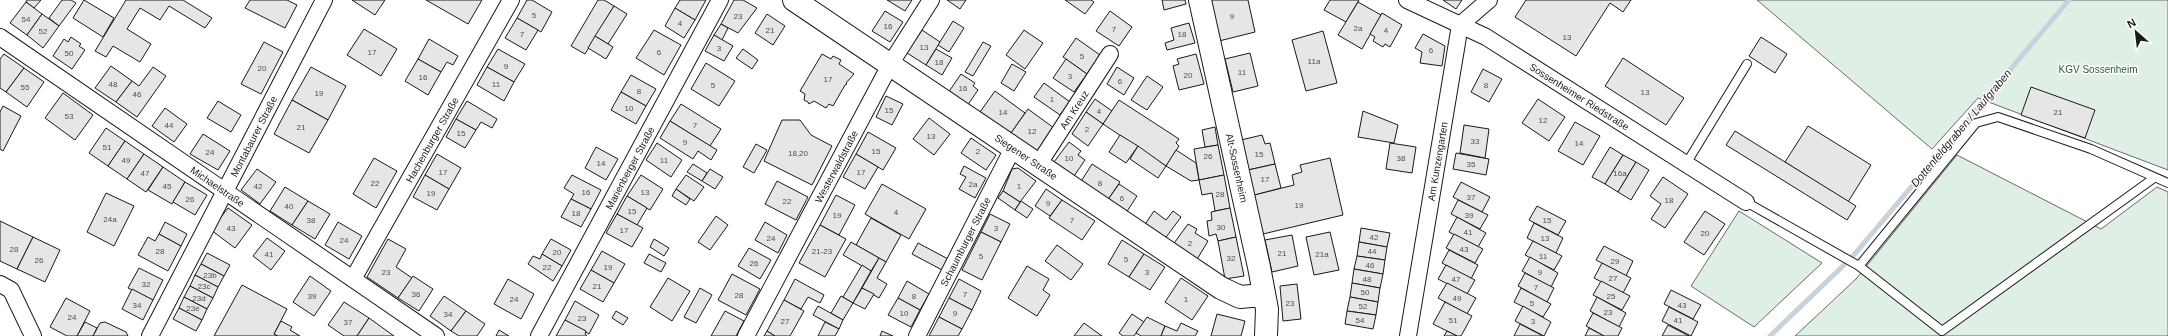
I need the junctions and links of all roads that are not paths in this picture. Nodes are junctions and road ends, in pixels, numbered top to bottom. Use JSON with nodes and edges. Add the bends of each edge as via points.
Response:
{"nodes":[{"id":1,"x":324,"y":0,"type":"edge"},
{"id":2,"x":510,"y":0,"type":"edge"},
{"id":3,"x":720,"y":0,"type":"edge"},
{"id":4,"x":794,"y":0,"type":"edge"},
{"id":5,"x":931,"y":0,"type":"edge"},
{"id":6,"x":1200,"y":0,"type":"edge"},
{"id":7,"x":1407,"y":0,"type":"edge"},
{"id":8,"x":1489,"y":0,"type":"edge"},
{"id":9,"x":1460,"y":25,"type":"junction"},
{"id":10,"x":0,"y":37,"type":"edge"},
{"id":11,"x":1110,"y":54,"type":"dead end"},
{"id":12,"x":891,"y":64,"type":"junction"},
{"id":13,"x":1747,"y":64,"type":"dead end"},
{"id":14,"x":1013,"y":148,"type":"junction"},
{"id":15,"x":1038,"y":164,"type":"junction"},
{"id":16,"x":1686,"y":164,"type":"junction"},
{"id":17,"x":2154,"y":178,"type":"junction"},
{"id":18,"x":2168,"y":183,"type":"edge"},
{"id":19,"x":225,"y":190,"type":"junction"},
{"id":20,"x":1746,"y":202,"type":"joint"},
{"id":21,"x":1860,"y":266,"type":"junction"},
{"id":22,"x":352,"y":279,"type":"junction"},
{"id":23,"x":0,"y":284,"type":"edge"},
{"id":24,"x":1264,"y":295,"type":"junction"},
{"id":25,"x":33,"y":336,"type":"edge"},
{"id":26,"x":150,"y":336,"type":"edge"},
{"id":27,"x":436,"y":336,"type":"edge"},
{"id":28,"x":539,"y":336,"type":"edge"},
{"id":29,"x":746,"y":336,"type":"edge"},
{"id":30,"x":917,"y":336,"type":"edge"},
{"id":31,"x":1266,"y":336,"type":"edge"},
{"id":32,"x":1408,"y":336,"type":"edge"}],
"edges":[{"from":1,"to":19,"type":"street","name":"Montabaurer Straße"},
{"from":2,"to":22,"type":"street","name":"Hachenburger Straße"},
{"from":3,"to":28,"type":"street","name":"Marienberger Straße"},
{"from":4,"to":12,"type":"main road","name":"Siegener Straße"},
{"from":5,"to":12,"type":"street","name":"Westerwaldstraße"},
{"from":6,"to":24,"type":"main road","name":"Alt-Sossenheim"},
{"from":7,"to":9,"type":"street","name":"Sossenheimer Riedstraße"},
{"from":8,"to":9,"type":"street"},
{"from":9,"to":16,"type":"street","name":"Sossenheimer Riedstraße","via":[[1486,37]]},
{"from":9,"to":32,"type":"street","name":"Am Kunzengarten"},
{"from":10,"to":19,"type":"street","name":"Michaelstraße"},
{"from":11,"to":15,"type":"street","name":"Am Kreuz"},
{"from":12,"to":14,"type":"main road","name":"Siegener Straße"},
{"from":12,"to":29,"type":"street","name":"Westerwaldstraße"},
{"from":13,"to":16,"type":"lane"},
{"from":14,"to":15,"type":"main road","name":"Siegener Straße"},
{"from":14,"to":30,"type":"street","name":"Schaumburger Straße"},
{"from":15,"to":24,"type":"main road","name":"Siegener Straße","via":[[1230,293],[1240,298]]},
{"from":16,"to":20,"type":"street","name":"Sossenheimer Riedstraße"},
{"from":17,"to":18,"type":"lane"},
{"from":17,"to":21,"type":"lane","via":[[1942,331]]},
{"from":17,"to":21,"type":"lane","via":[[2092,149],[1998,117],[1976,123]]},
{"from":19,"to":22,"type":"street","name":"Michaelstraße"},
{"from":19,"to":26,"type":"street","name":"Montabaurer Straße"},
{"from":20,"to":21,"type":"lane"},
{"from":22,"to":27,"type":"street","name":"Michaelstraße"},
{"from":23,"to":25,"type":"street","via":[[11,290]]},
{"from":24,"to":31,"type":"main road","name":"Alt-Sossenheim","via":[[1267,309]]}]}
